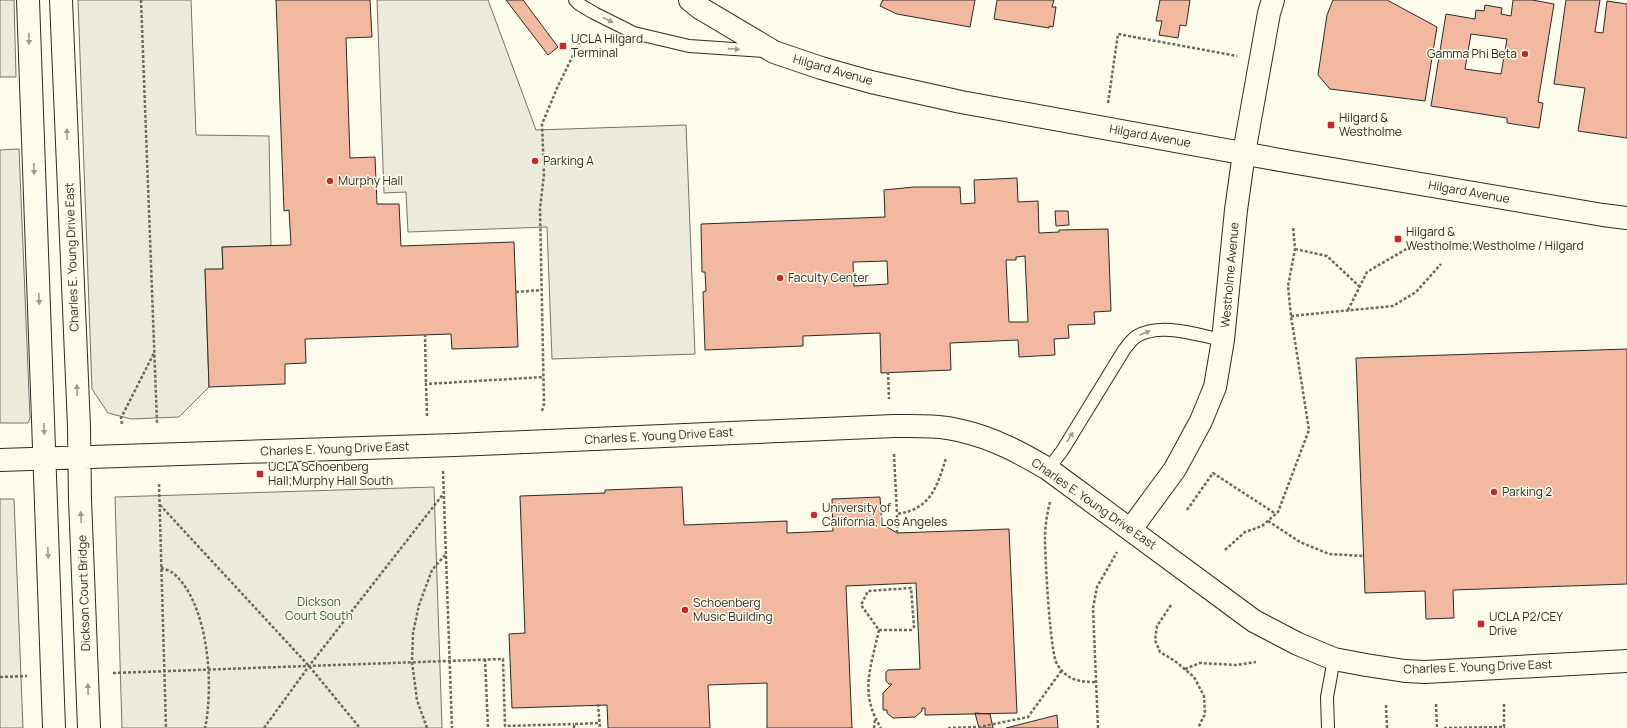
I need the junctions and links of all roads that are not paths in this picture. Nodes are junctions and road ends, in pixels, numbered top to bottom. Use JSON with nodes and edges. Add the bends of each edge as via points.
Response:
{"nodes":[{"id":1,"x":28,"y":0,"type":"edge"},
{"id":2,"x":61,"y":0,"type":"edge"},
{"id":3,"x":575,"y":0,"type":"edge"},
{"id":4,"x":690,"y":0,"type":"edge"},
{"id":5,"x":1272,"y":0,"type":"edge"},
{"id":6,"x":774,"y":52,"type":"junction"},
{"id":7,"x":1244,"y":153,"type":"junction"},
{"id":8,"x":1627,"y":218,"type":"edge"},
{"id":9,"x":1224,"y":340,"type":"junction"},
{"id":10,"x":79,"y":457,"type":"junction"},
{"id":11,"x":45,"y":458,"type":"junction"},
{"id":12,"x":0,"y":460,"type":"edge"},
{"id":13,"x":1055,"y":474,"type":"junction"},
{"id":14,"x":1131,"y":529,"type":"junction"},
{"id":15,"x":1334,"y":659,"type":"junction"},
{"id":16,"x":1627,"y":662,"type":"edge"},
{"id":17,"x":54,"y":728,"type":"edge"},
{"id":18,"x":89,"y":728,"type":"edge"},
{"id":19,"x":1328,"y":728,"type":"edge"}],
"edges":[{"from":1,"to":11,"type":"street","one_way":true},
{"from":10,"to":2,"type":"street","name":"Charles E. Young Drive East","one_way":true},
{"from":3,"to":6,"type":"lane","one_way":true,"via":[[594,13],[634,33],[689,46]]},
{"from":4,"to":6,"type":"street","name":"Hilgard Avenue"},
{"from":5,"to":7,"type":"street","name":"Westholme Avenue"},
{"from":6,"to":7,"type":"street","name":"Hilgard Avenue","via":[[871,82],[961,102]]},
{"from":7,"to":8,"type":"street","name":"Hilgard Avenue"},
{"from":7,"to":9,"type":"street","name":"Westholme Avenue"},
{"from":13,"to":9,"type":"lane","one_way":true,"via":[[1062,450],[1124,350],[1135,337],[1151,330],[1175,331]]},
{"from":9,"to":14,"type":"street","name":"Westholme Avenue","via":[[1215,387],[1201,420],[1175,469]]},
{"from":10,"to":11,"type":"street"},
{"from":10,"to":13,"type":"street","name":"Charles E. Young Drive East","via":[[922,426],[967,432],[986,438],[1015,450]]},
{"from":18,"to":10,"type":"street","name":"Dickson Court Bridge","one_way":true},
{"from":11,"to":12,"type":"street"},
{"from":11,"to":17,"type":"street","one_way":true},
{"from":13,"to":14,"type":"street","name":"Charles E. Young Drive East"},
{"from":14,"to":15,"type":"street","name":"Charles E. Young Drive East","via":[[1254,621]]},
{"from":15,"to":16,"type":"street","name":"Charles E. Young Drive East","via":[[1366,666],[1425,672]]},
{"from":15,"to":19,"type":"lane","via":[[1327,697]]}]}
